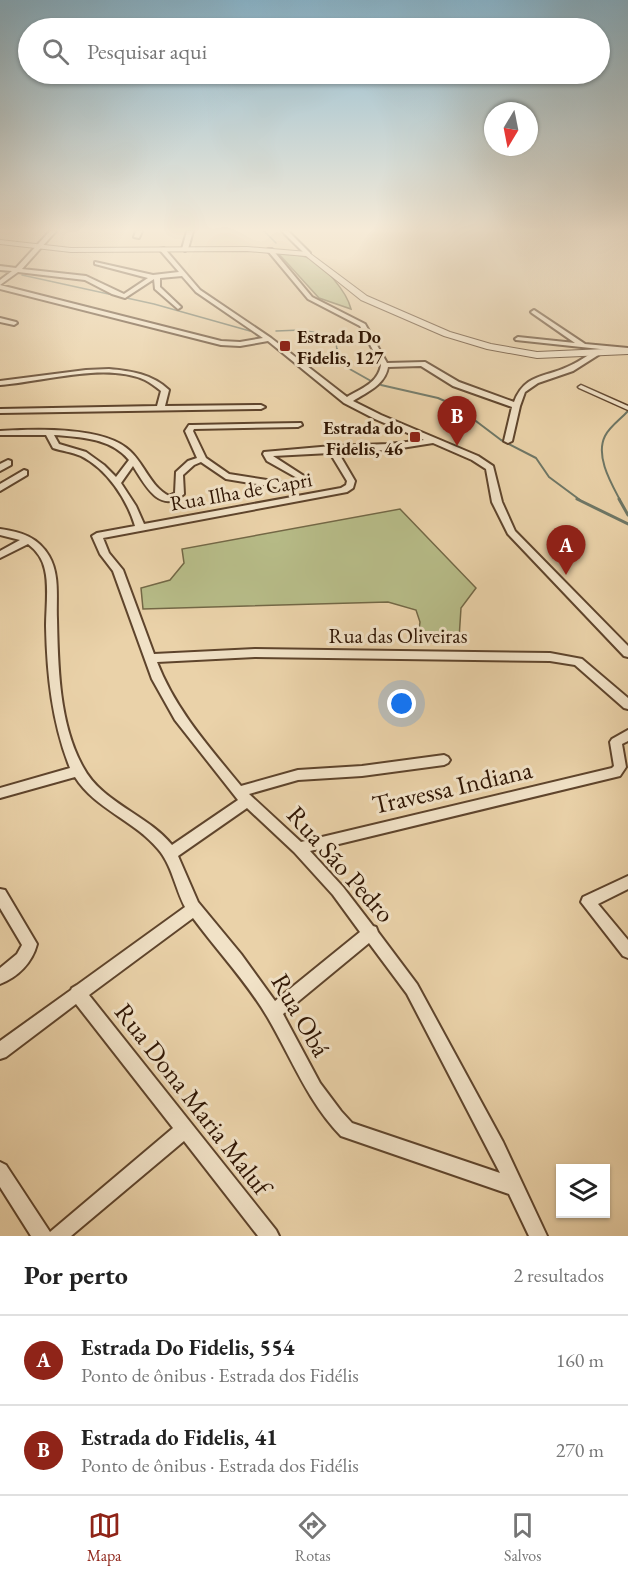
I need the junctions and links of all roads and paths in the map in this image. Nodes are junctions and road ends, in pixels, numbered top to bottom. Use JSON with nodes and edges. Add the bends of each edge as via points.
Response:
{"nodes":[{"id":1,"x":14,"y":289,"type":"edge"},
{"id":2,"x":105,"y":289,"type":"edge"},
{"id":3,"x":137,"y":289,"type":"edge"},
{"id":4,"x":159,"y":289,"type":"edge"},
{"id":5,"x":197,"y":289,"type":"edge"},
{"id":6,"x":301,"y":289,"type":"edge"},
{"id":7,"x":351,"y":289,"type":"edge"},
{"id":8,"x":178,"y":307,"type":"dead end"},
{"id":9,"x":534,"y":312,"type":"dead end"},
{"id":10,"x":0,"y":320,"type":"edge"},
{"id":11,"x":14,"y":323,"type":"dead end"},
{"id":12,"x":269,"y":339,"type":"junction"},
{"id":13,"x":518,"y":339,"type":"dead end"},
{"id":14,"x":585,"y":346,"type":"junction"},
{"id":15,"x":628,"y":350,"type":"edge"},
{"id":16,"x":598,"y":352,"type":"junction"},
{"id":17,"x":385,"y":365,"type":"junction"},
{"id":18,"x":0,"y":383,"type":"edge"},
{"id":19,"x":581,"y":387,"type":"dead end"},
{"id":20,"x":347,"y":401,"type":"junction"},
{"id":21,"x":516,"y":406,"type":"junction"},
{"id":22,"x":261,"y":407,"type":"dead end"},
{"id":23,"x":161,"y":408,"type":"junction"},
{"id":24,"x":628,"y":408,"type":"edge"},
{"id":25,"x":0,"y":411,"type":"edge"},
{"id":26,"x":298,"y":425,"type":"dead end"},
{"id":27,"x":48,"y":432,"type":"junction"},
{"id":28,"x":0,"y":433,"type":"edge"},
{"id":29,"x":433,"y":441,"type":"junction"},
{"id":30,"x":508,"y":441,"type":"dead end"},
{"id":31,"x":332,"y":449,"type":"junction"},
{"id":32,"x":202,"y":459,"type":"junction"},
{"id":33,"x":132,"y":461,"type":"junction"},
{"id":34,"x":24,"y":473,"type":"dead end"},
{"id":35,"x":116,"y":484,"type":"junction"},
{"id":36,"x":0,"y":488,"type":"edge"},
{"id":37,"x":140,"y":527,"type":"junction"},
{"id":38,"x":0,"y":532,"type":"edge"},
{"id":39,"x":97,"y":536,"type":"joint"},
{"id":40,"x":28,"y":539,"type":"junction"},
{"id":41,"x":0,"y":555,"type":"edge"},
{"id":42,"x":628,"y":653,"type":"edge"},
{"id":43,"x":151,"y":658,"type":"junction"},
{"id":44,"x":628,"y":705,"type":"edge"},
{"id":45,"x":628,"y":735,"type":"edge"},
{"id":46,"x":444,"y":760,"type":"dead end"},
{"id":47,"x":77,"y":771,"type":"junction"},
{"id":48,"x":0,"y":793,"type":"edge"},
{"id":49,"x":243,"y":796,"type":"junction"},
{"id":50,"x":298,"y":848,"type":"junction"},
{"id":51,"x":170,"y":854,"type":"junction"},
{"id":52,"x":628,"y":882,"type":"edge"},
{"id":53,"x":0,"y":895,"type":"edge"},
{"id":54,"x":194,"y":909,"type":"junction"},
{"id":55,"x":371,"y":932,"type":"junction"},
{"id":56,"x":628,"y":951,"type":"edge"},
{"id":57,"x":0,"y":977,"type":"edge"},
{"id":58,"x":77,"y":993,"type":"junction"},
{"id":59,"x":273,"y":1012,"type":"junction"},
{"id":60,"x":0,"y":1051,"type":"edge"},
{"id":61,"x":184,"y":1130,"type":"junction"},
{"id":62,"x":0,"y":1171,"type":"edge"},
{"id":63,"x":514,"y":1187,"type":"junction"},
{"id":64,"x":42,"y":1236,"type":"edge"},
{"id":65,"x":57,"y":1236,"type":"edge"},
{"id":66,"x":270,"y":1236,"type":"edge"},
{"id":67,"x":538,"y":1236,"type":"edge"}],
"edges":[{"from":1,"to":12,"type":"street","via":[[221,343]]},
{"from":2,"to":3,"type":"street","via":[[125,296]]},
{"from":4,"to":8,"type":"street"},
{"from":5,"to":12,"type":"street"},
{"from":6,"to":17,"type":"street","via":[[363,325]]},
{"from":7,"to":16,"type":"street","via":[[363,298],[447,334],[490,347],[537,356]]},
{"from":9,"to":14,"type":"street"},
{"from":10,"to":11,"type":"street"},
{"from":12,"to":20,"type":"street"},
{"from":13,"to":14,"type":"street"},
{"from":14,"to":15,"type":"street"},
{"from":15,"to":16,"type":"street"},
{"from":16,"to":21,"type":"street","via":[[570,369],[535,381],[522,391]]},
{"from":17,"to":20,"type":"street","via":[[376,383]]},
{"from":17,"to":21,"type":"street","via":[[422,364],[456,384]]},
{"from":18,"to":23,"type":"street","via":[[89,371],[123,372],[158,383],[165,390]]},
{"from":19,"to":24,"type":"street"},
{"from":20,"to":29,"type":"street"},
{"from":21,"to":30,"type":"street"},
{"from":22,"to":23,"type":"street"},
{"from":23,"to":25,"type":"street"},
{"from":26,"to":32,"type":"street","via":[[192,428],[189,431]]},
{"from":27,"to":28,"type":"street"},
{"from":27,"to":33,"type":"street","via":[[114,443],[129,453]]},
{"from":27,"to":35,"type":"street","via":[[56,446],[86,456]]},
{"from":29,"to":31,"type":"street"},
{"from":29,"to":42,"type":"street","via":[[490,468],[497,502],[511,532]]},
{"from":31,"to":32,"type":"street","via":[[267,454],[303,478],[303,484],[293,487],[226,476]]},
{"from":31,"to":37,"type":"street","name":"Rua Ilha de Capri","via":[[351,481],[344,490]]},
{"from":32,"to":33,"type":"street","via":[[179,474],[180,494],[169,500]]},
{"from":33,"to":35,"type":"street"},
{"from":34,"to":36,"type":"street"},
{"from":35,"to":37,"type":"street","via":[[138,516]]},
{"from":37,"to":39,"type":"street","name":"Rua Ilha de Capri"},
{"from":38,"to":40,"type":"street"},
{"from":39,"to":43,"type":"street","name":"Rua São Pedro","via":[[118,570]]},
{"from":40,"to":41,"type":"street"},
{"from":40,"to":47,"type":"street","via":[[38,544],[51,572],[53,672]]},
{"from":43,"to":44,"type":"street","name":"Rua das Oliveiras","via":[[244,653],[550,657],[578,662]]},
{"from":43,"to":49,"type":"street","name":"Rua São Pedro","via":[[179,717]]},
{"from":45,"to":50,"type":"street","name":"Travessa Indiana","via":[[616,742],[620,767],[616,772]]},
{"from":46,"to":49,"type":"street","via":[[362,771],[298,774]]},
{"from":47,"to":48,"type":"street"},
{"from":47,"to":51,"type":"street"},
{"from":49,"to":50,"type":"street","name":"Rua São Pedro"},
{"from":49,"to":51,"type":"street"},
{"from":50,"to":55,"type":"street","name":"Rua São Pedro"},
{"from":51,"to":54,"type":"street","name":"Rua Obá"},
{"from":52,"to":56,"type":"street","via":[[588,902]]},
{"from":53,"to":57,"type":"street","via":[[30,944],[17,966]]},
{"from":54,"to":58,"type":"street"},
{"from":54,"to":59,"type":"street","name":"Rua Obá"},
{"from":55,"to":59,"type":"street"},
{"from":55,"to":63,"type":"street","name":"Rua São Pedro","via":[[412,990]]},
{"from":58,"to":60,"type":"street"},
{"from":58,"to":61,"type":"street","name":"Rua Dona Maria Maluf"},
{"from":59,"to":63,"type":"street","name":"Rua Obá","via":[[329,1113],[347,1130]]},
{"from":61,"to":65,"type":"street"},
{"from":61,"to":66,"type":"street","name":"Rua Dona Maria Maluf"},
{"from":62,"to":64,"type":"street"},
{"from":63,"to":67,"type":"street","name":"Rua São Pedro"}]}
